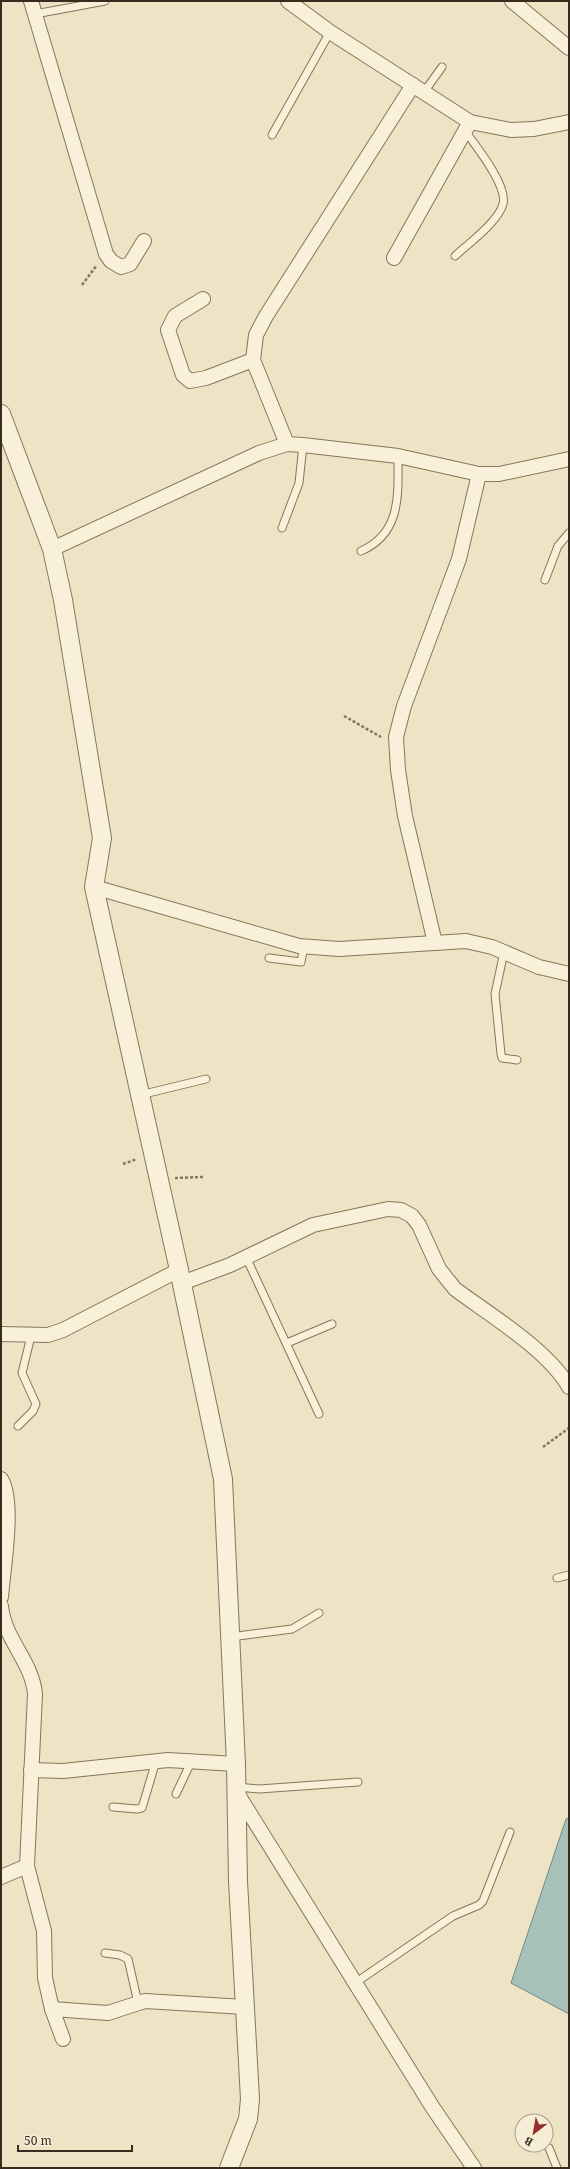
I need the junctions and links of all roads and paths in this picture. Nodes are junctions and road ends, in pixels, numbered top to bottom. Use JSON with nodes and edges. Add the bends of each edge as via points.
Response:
{"nodes":[{"id":1,"x":105,"y":1,"type":"edge"},
{"id":2,"x":288,"y":1,"type":"edge"},
{"id":3,"x":512,"y":1,"type":"edge"},
{"id":4,"x":33,"y":7,"type":"edge"},
{"id":5,"x":330,"y":32,"type":"junction"},
{"id":6,"x":569,"y":48,"type":"edge"},
{"id":7,"x":442,"y":67,"type":"dead end"},
{"id":8,"x":418,"y":88,"type":"junction"},
{"id":9,"x":569,"y":122,"type":"edge"},
{"id":10,"x":468,"y":126,"type":"junction"},
{"id":11,"x":272,"y":135,"type":"dead end"},
{"id":12,"x":144,"y":241,"type":"dead end"},
{"id":13,"x":106,"y":254,"type":"junction"},
{"id":14,"x":455,"y":256,"type":"dead end"},
{"id":15,"x":394,"y":258,"type":"dead end"},
{"id":16,"x":82,"y":285,"type":"dead end"},
{"id":17,"x":203,"y":299,"type":"dead end"},
{"id":18,"x":253,"y":360,"type":"junction"},
{"id":19,"x":1,"y":414,"type":"edge"},
{"id":20,"x":287,"y":444,"type":"junction"},
{"id":21,"x":303,"y":445,"type":"junction"},
{"id":22,"x":398,"y":456,"type":"junction"},
{"id":23,"x":567,"y":457,"type":"edge"},
{"id":24,"x":479,"y":474,"type":"junction"},
{"id":25,"x":282,"y":528,"type":"dead end"},
{"id":26,"x":569,"y":532,"type":"edge"},
{"id":27,"x":52,"y":549,"type":"junction"},
{"id":28,"x":361,"y":551,"type":"dead end"},
{"id":29,"x":545,"y":580,"type":"dead end"},
{"id":30,"x":344,"y":716,"type":"dead end"},
{"id":31,"x":396,"y":746,"type":"junction"},
{"id":32,"x":94,"y":887,"type":"junction"},
{"id":33,"x":435,"y":943,"type":"junction"},
{"id":34,"x":304,"y":946,"type":"junction"},
{"id":35,"x":504,"y":952,"type":"junction"},
{"id":36,"x":268,"y":958,"type":"dead end"},
{"id":37,"x":569,"y":974,"type":"edge"},
{"id":38,"x":517,"y":1060,"type":"dead end"},
{"id":39,"x":206,"y":1079,"type":"dead end"},
{"id":40,"x":140,"y":1095,"type":"junction"},
{"id":41,"x":203,"y":1177,"type":"dead end"},
{"id":42,"x":159,"y":1178,"type":"junction"},
{"id":43,"x":246,"y":1257,"type":"junction"},
{"id":44,"x":180,"y":1277,"type":"junction"},
{"id":45,"x":332,"y":1324,"type":"dead end"},
{"id":46,"x":1,"y":1334,"type":"edge"},
{"id":47,"x":31,"y":1336,"type":"junction"},
{"id":48,"x":287,"y":1343,"type":"junction"},
{"id":49,"x":569,"y":1386,"type":"edge"},
{"id":50,"x":319,"y":1414,"type":"dead end"},
{"id":51,"x":18,"y":1426,"type":"dead end"},
{"id":52,"x":569,"y":1428,"type":"edge"},
{"id":53,"x":543,"y":1447,"type":"dead end"},
{"id":54,"x":1,"y":1479,"type":"edge"},
{"id":55,"x":569,"y":1575,"type":"edge"},
{"id":56,"x":557,"y":1578,"type":"dead end"},
{"id":57,"x":1,"y":1598,"type":"edge"},
{"id":58,"x":1,"y":1606,"type":"edge"},
{"id":59,"x":319,"y":1613,"type":"dead end"},
{"id":60,"x":230,"y":1637,"type":"junction"},
{"id":61,"x":192,"y":1760,"type":"junction"},
{"id":62,"x":156,"y":1761,"type":"junction"},
{"id":63,"x":236,"y":1764,"type":"junction"},
{"id":64,"x":30,"y":1770,"type":"junction"},
{"id":65,"x":358,"y":1782,"type":"dead end"},
{"id":66,"x":237,"y":1790,"type":"junction"},
{"id":67,"x":176,"y":1794,"type":"dead end"},
{"id":68,"x":113,"y":1807,"type":"dead end"},
{"id":69,"x":510,"y":1832,"type":"dead end"},
{"id":70,"x":27,"y":1866,"type":"junction"},
{"id":71,"x":1,"y":1877,"type":"edge"},
{"id":72,"x":105,"y":1953,"type":"dead end"},
{"id":73,"x":355,"y":1983,"type":"junction"},
{"id":74,"x":138,"y":2003,"type":"junction"},
{"id":75,"x":245,"y":2007,"type":"junction"},
{"id":76,"x":52,"y":2009,"type":"junction"},
{"id":77,"x":63,"y":2039,"type":"dead end"},
{"id":78,"x":551,"y":2153,"type":"edge"},
{"id":79,"x":229,"y":2168,"type":"edge"},
{"id":80,"x":474,"y":2168,"type":"edge"},
{"id":81,"x":558,"y":2168,"type":"edge"}],
"edges":[{"from":1,"to":4,"type":"lane"},
{"from":2,"to":5,"type":"street"},
{"from":3,"to":6,"type":"street"},
{"from":4,"to":13,"type":"street"},
{"from":5,"to":8,"type":"street"},
{"from":5,"to":11,"type":"lane"},
{"from":7,"to":8,"type":"lane"},
{"from":8,"to":10,"type":"street"},
{"from":8,"to":18,"type":"street","via":[[266,316],[256,335]]},
{"from":9,"to":10,"type":"street","via":[[534,129],[511,130]]},
{"from":10,"to":14,"type":"lane","via":[[504,194],[503,204],[495,217]]},
{"from":10,"to":15,"type":"street"},
{"from":12,"to":13,"type":"street","via":[[130,264],[121,267],[111,261]]},
{"from":13,"to":16,"type":"path"},
{"from":17,"to":18,"type":"street","via":[[174,316],[168,330],[183,375],[190,381],[206,378]]},
{"from":18,"to":20,"type":"street"},
{"from":19,"to":27,"type":"street"},
{"from":20,"to":21,"type":"street"},
{"from":20,"to":27,"type":"street","via":[[259,453]]},
{"from":21,"to":22,"type":"street"},
{"from":21,"to":25,"type":"lane","via":[[300,483]]},
{"from":22,"to":24,"type":"street"},
{"from":22,"to":28,"type":"lane","via":[[398,493],[394,519],[374,545]]},
{"from":23,"to":24,"type":"street","via":[[499,474]]},
{"from":24,"to":31,"type":"street","via":[[459,559],[404,706]]},
{"from":26,"to":29,"type":"lane","via":[[558,546]]},
{"from":27,"to":32,"type":"street","via":[[63,600],[102,838]]},
{"from":30,"to":31,"type":"path"},
{"from":31,"to":33,"type":"street","via":[[405,816]]},
{"from":32,"to":34,"type":"street"},
{"from":32,"to":40,"type":"street"},
{"from":33,"to":34,"type":"street","via":[[339,949]]},
{"from":33,"to":35,"type":"street","via":[[479,942]]},
{"from":34,"to":36,"type":"lane","via":[[301,962]]},
{"from":35,"to":37,"type":"street","via":[[539,967]]},
{"from":35,"to":38,"type":"lane","via":[[496,994],[501,1054],[505,1060]]},
{"from":39,"to":40,"type":"lane"},
{"from":40,"to":42,"type":"street"},
{"from":41,"to":42,"type":"path"},
{"from":42,"to":44,"type":"street"},
{"from":43,"to":44,"type":"street","via":[[217,1271]]},
{"from":43,"to":48,"type":"lane"},
{"from":43,"to":49,"type":"street","via":[[313,1225],[388,1209],[401,1210],[412,1216],[419,1225],[446,1280],[541,1354]]},
{"from":44,"to":47,"type":"street","via":[[63,1330],[48,1335]]},
{"from":44,"to":60,"type":"street","via":[[223,1479]]},
{"from":45,"to":48,"type":"lane"},
{"from":46,"to":47,"type":"street"},
{"from":47,"to":51,"type":"lane","via":[[22,1373],[36,1404],[33,1411]]},
{"from":48,"to":50,"type":"lane"},
{"from":52,"to":53,"type":"path"},
{"from":54,"to":57,"type":"street","via":[[9,1504]]},
{"from":55,"to":56,"type":"lane"},
{"from":58,"to":64,"type":"street","via":[[8,1631],[33,1680]]},
{"from":59,"to":60,"type":"lane","via":[[292,1628]]},
{"from":60,"to":63,"type":"street"},
{"from":61,"to":62,"type":"street"},
{"from":61,"to":63,"type":"street"},
{"from":61,"to":67,"type":"lane"},
{"from":62,"to":64,"type":"street","via":[[63,1771]]},
{"from":62,"to":68,"type":"lane","via":[[142,1808]]},
{"from":63,"to":66,"type":"street"},
{"from":64,"to":70,"type":"street"},
{"from":65,"to":66,"type":"lane"},
{"from":66,"to":73,"type":"street"},
{"from":66,"to":75,"type":"street","via":[[238,1881]]},
{"from":69,"to":73,"type":"lane","via":[[483,1901],[479,1905],[453,1916]]},
{"from":70,"to":71,"type":"street"},
{"from":70,"to":76,"type":"street","via":[[42,1918],[45,1978]]},
{"from":72,"to":74,"type":"lane","via":[[128,1959]]},
{"from":73,"to":80,"type":"street","via":[[433,2108]]},
{"from":74,"to":75,"type":"street","via":[[154,2001]]},
{"from":74,"to":76,"type":"street","via":[[108,2013]]},
{"from":75,"to":79,"type":"street","via":[[250,2099],[248,2119]]},
{"from":76,"to":77,"type":"street"},
{"from":78,"to":81,"type":"lane"}]}
